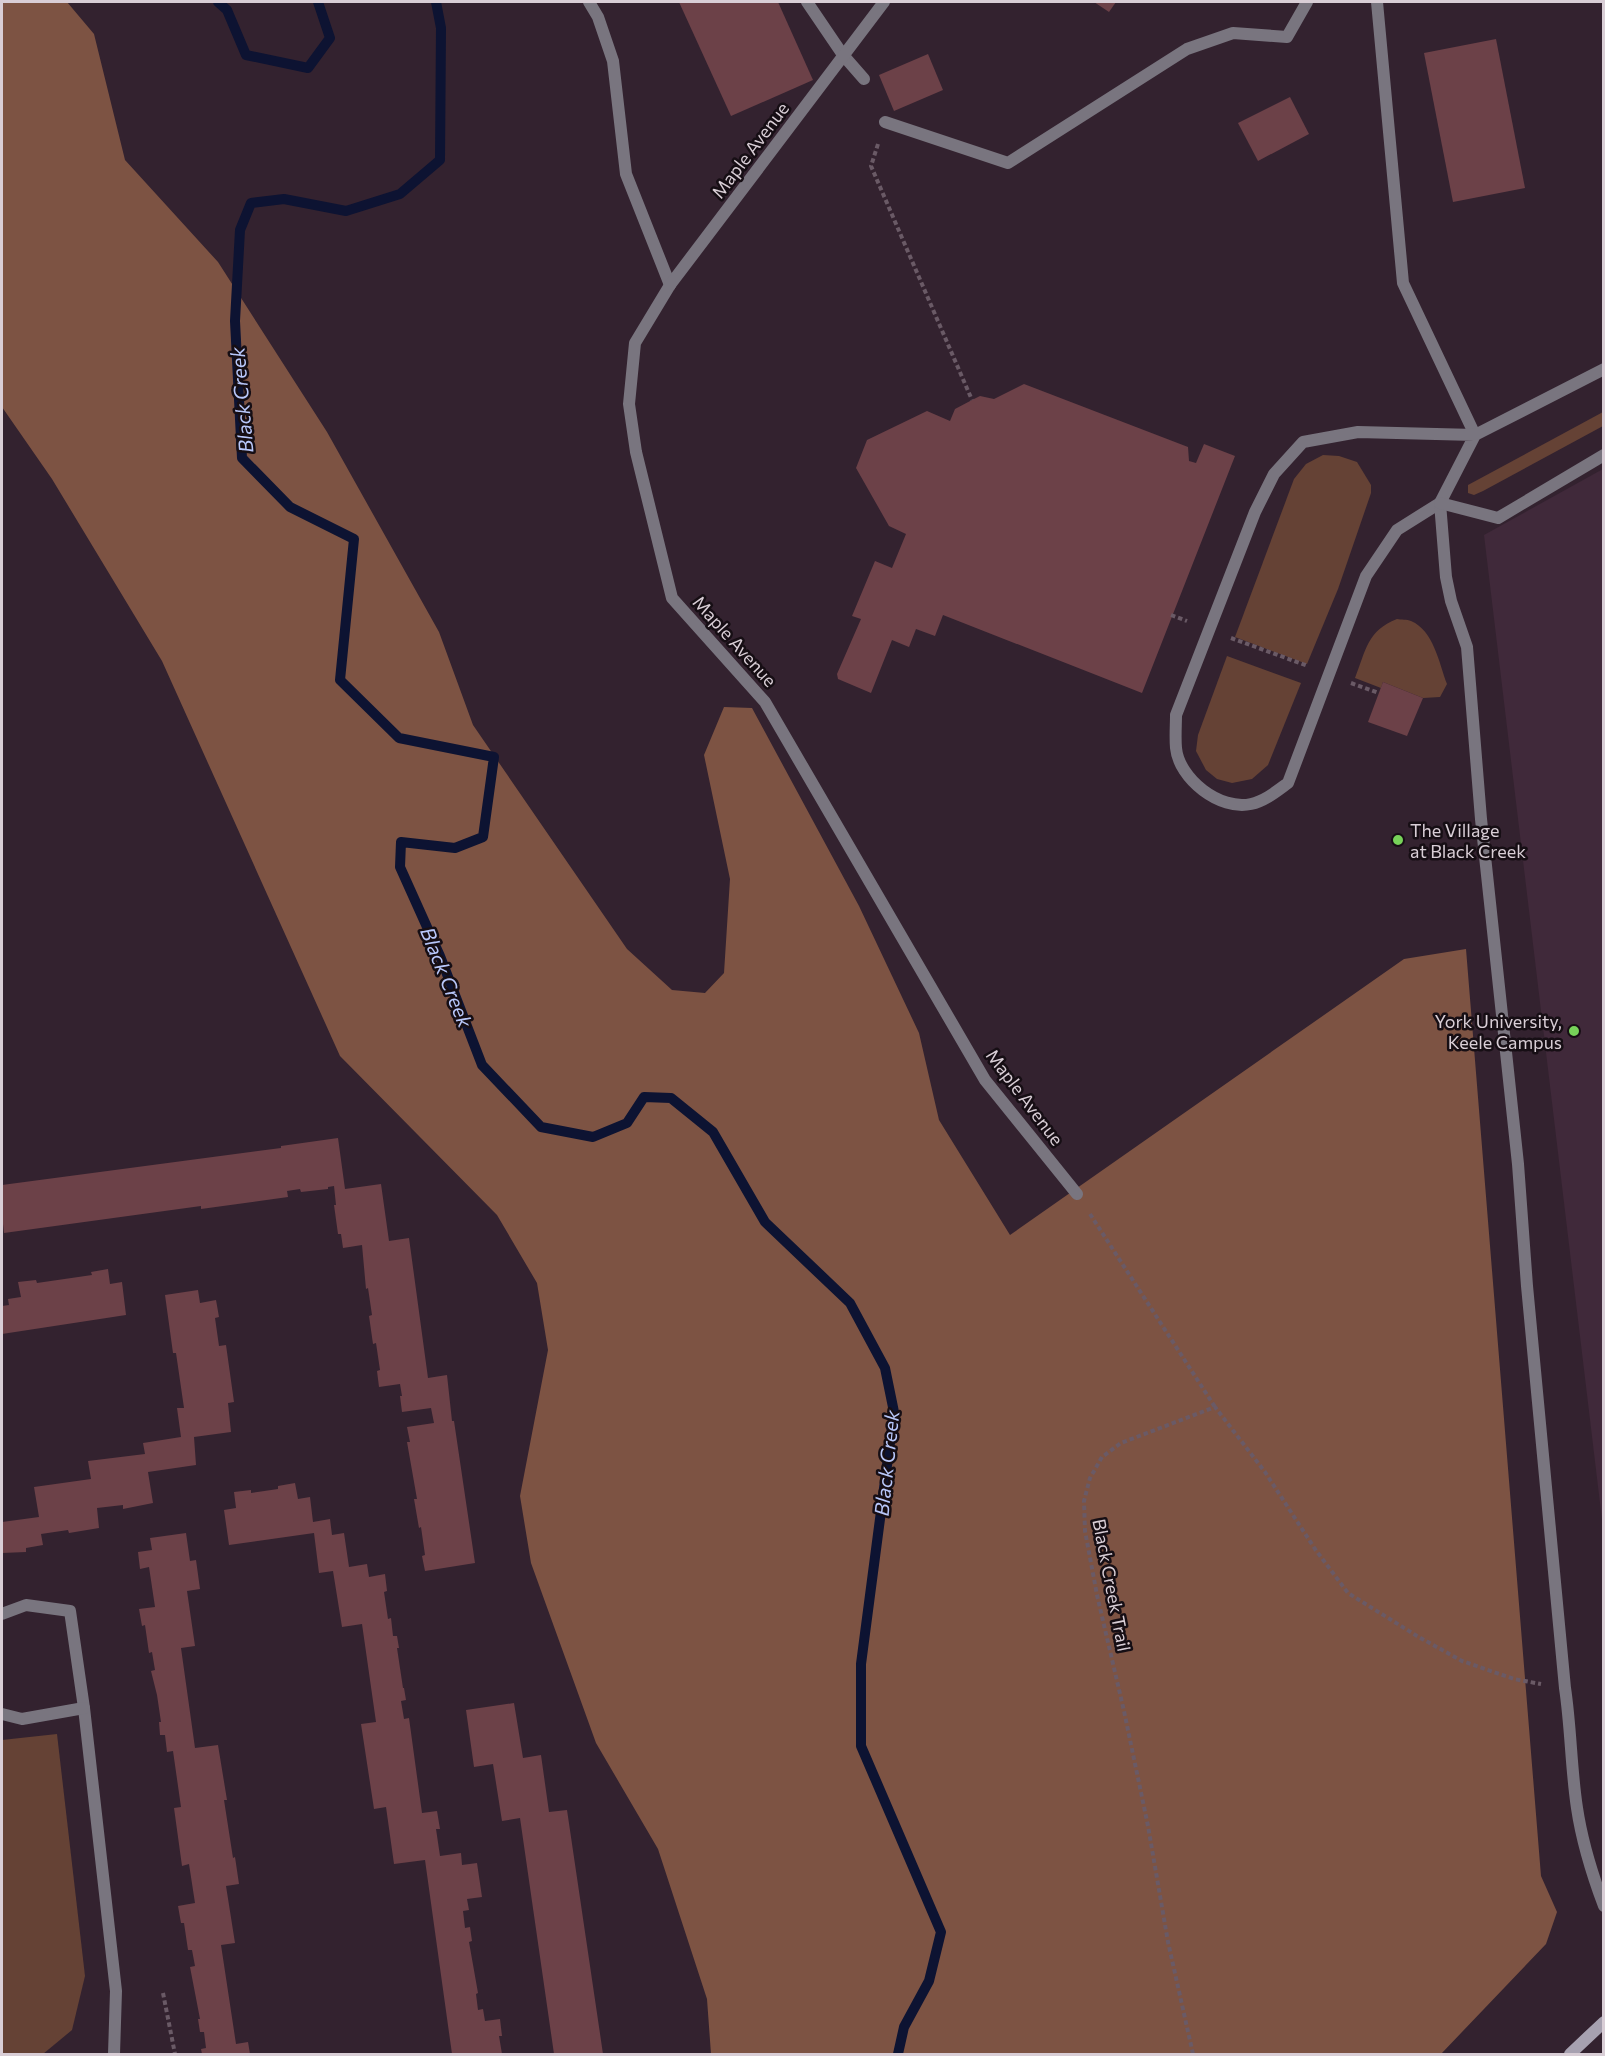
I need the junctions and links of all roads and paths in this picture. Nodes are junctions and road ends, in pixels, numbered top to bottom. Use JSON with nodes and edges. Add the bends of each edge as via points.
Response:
{"nodes":[{"id":1,"x":589,"y":2,"type":"edge"},
{"id":2,"x":807,"y":2,"type":"edge"},
{"id":3,"x":884,"y":2,"type":"edge"},
{"id":4,"x":1307,"y":2,"type":"edge"},
{"id":5,"x":1377,"y":2,"type":"edge"},
{"id":6,"x":843,"y":55,"type":"junction"},
{"id":7,"x":864,"y":79,"type":"dead end"},
{"id":8,"x":885,"y":122,"type":"joint"},
{"id":9,"x":670,"y":285,"type":"junction"},
{"id":10,"x":1604,"y":369,"type":"edge"},
{"id":11,"x":972,"y":400,"type":"dead end"},
{"id":12,"x":1475,"y":435,"type":"junction"},
{"id":13,"x":1604,"y":455,"type":"edge"},
{"id":14,"x":1440,"y":503,"type":"junction"},
{"id":15,"x":1171,"y":615,"type":"dead end"},
{"id":16,"x":1209,"y":630,"type":"junction"},
{"id":17,"x":1329,"y":674,"type":"junction"},
{"id":18,"x":1378,"y":693,"type":"dead end"},
{"id":19,"x":1077,"y":1194,"type":"joint"},
{"id":20,"x":1215,"y":1407,"type":"junction"},
{"id":21,"x":2,"y":1614,"type":"edge"},
{"id":22,"x":1565,"y":1688,"type":"junction"},
{"id":23,"x":84,"y":1707,"type":"junction"},
{"id":24,"x":2,"y":1714,"type":"edge"},
{"id":25,"x":1604,"y":1906,"type":"edge"},
{"id":26,"x":163,"y":1993,"type":"dead end"},
{"id":27,"x":1604,"y":2022,"type":"edge"},
{"id":28,"x":114,"y":2055,"type":"edge"},
{"id":29,"x":175,"y":2055,"type":"edge"},
{"id":30,"x":1193,"y":2055,"type":"edge"},
{"id":31,"x":1570,"y":2055,"type":"edge"}],
"edges":[{"from":1,"to":9,"type":"lane","via":[[613,61],[626,174]]},
{"from":2,"to":6,"type":"lane"},
{"from":3,"to":6,"type":"lane","name":"Maple Avenue"},
{"from":4,"to":8,"type":"lane","via":[[1287,37],[1233,33],[1187,49],[1008,163]]},
{"from":5,"to":12,"type":"lane","via":[[1403,284]]},
{"from":6,"to":7,"type":"lane"},
{"from":6,"to":9,"type":"lane","name":"Maple Avenue"},
{"from":8,"to":11,"type":"path","via":[[871,166]]},
{"from":9,"to":19,"type":"lane","name":"Maple Avenue","via":[[635,343],[629,404],[636,452],[672,598],[765,702],[985,1080]]},
{"from":10,"to":12,"type":"lane"},
{"from":12,"to":14,"type":"lane"},
{"from":12,"to":16,"type":"lane","via":[[1358,432],[1303,442],[1274,474]]},
{"from":13,"to":14,"type":"lane","via":[[1498,518]]},
{"from":14,"to":17,"type":"lane","via":[[1397,530],[1365,576]]},
{"from":14,"to":22,"type":"lane","via":[[1446,577],[1467,648]]},
{"from":15,"to":16,"type":"path"},
{"from":16,"to":17,"type":"path"},
{"from":16,"to":17,"type":"lane","via":[[1176,715],[1176,749],[1183,770],[1226,804],[1251,804],[1288,783]]},
{"from":17,"to":18,"type":"path"},
{"from":19,"to":20,"type":"path"},
{"from":20,"to":22,"type":"path","via":[[1348,1593],[1462,1660],[1514,1680]]},
{"from":20,"to":30,"type":"path","name":"Black Creek Trail","via":[[1121,1443],[1102,1457],[1090,1478],[1084,1501],[1085,1531],[1097,1595],[1127,1722]]},
{"from":21,"to":23,"type":"lane","via":[[26,1605],[70,1611]]},
{"from":22,"to":25,"type":"lane","via":[[1577,1807]]},
{"from":23,"to":24,"type":"lane","via":[[22,1719]]},
{"from":23,"to":28,"type":"lane","via":[[116,1991]]},
{"from":26,"to":29,"type":"path"},
{"from":27,"to":31,"type":"street"}]}
